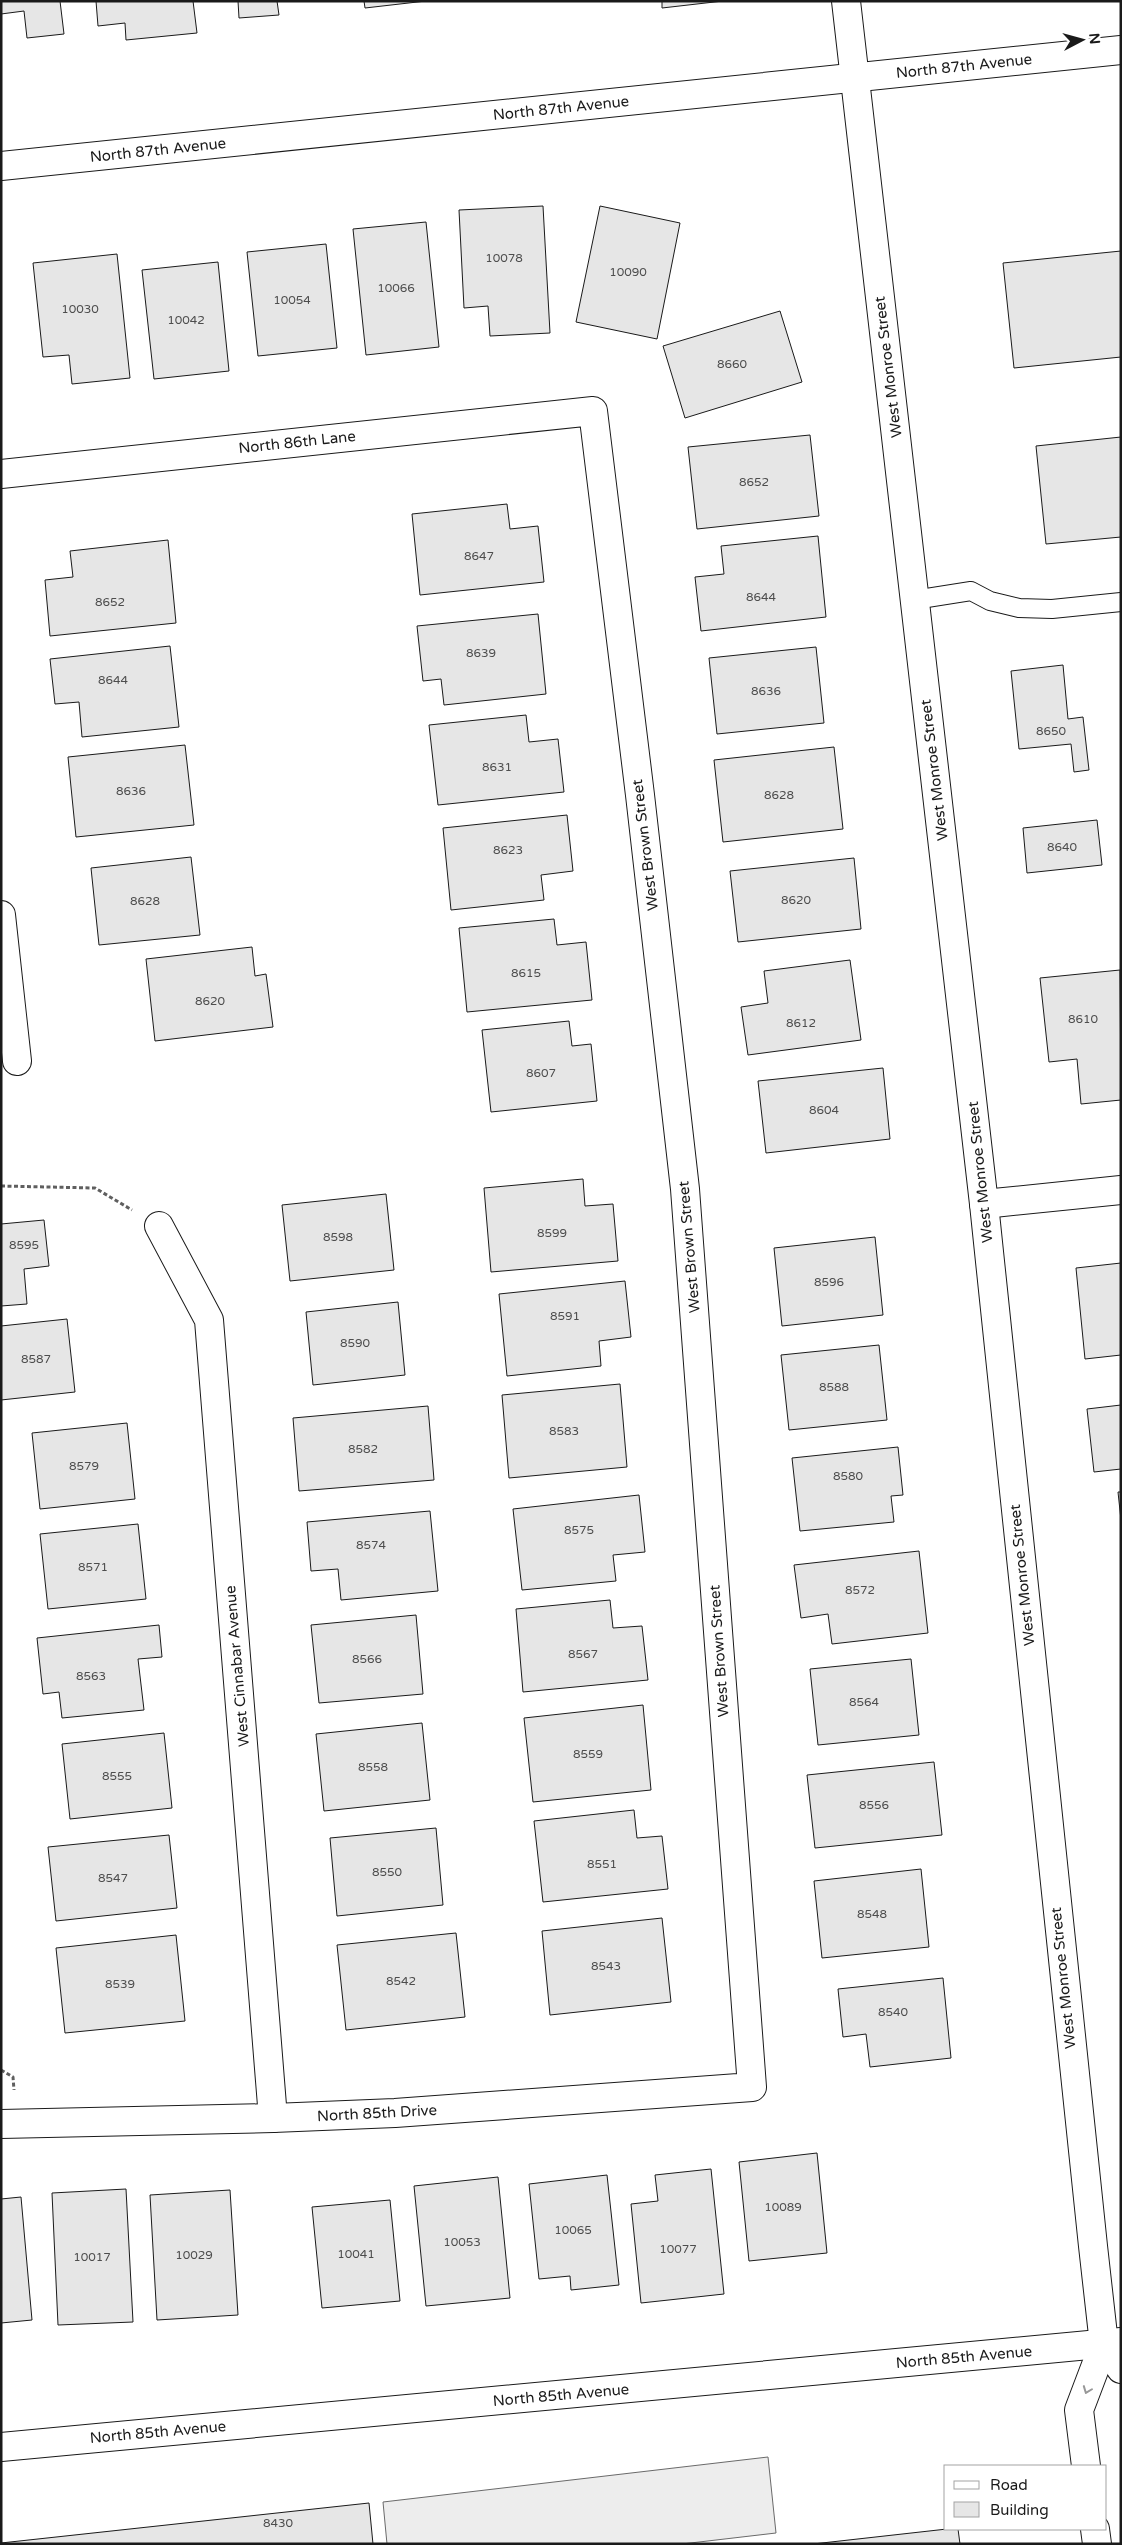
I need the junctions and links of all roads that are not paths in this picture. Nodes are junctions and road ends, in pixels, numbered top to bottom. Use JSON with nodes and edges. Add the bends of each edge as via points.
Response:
{"nodes":[{"id":1,"x":846,"y":1,"type":"edge"},
{"id":2,"x":1121,"y":50,"type":"edge"},
{"id":3,"x":854,"y":77,"type":"junction"},
{"id":4,"x":1,"y":166,"type":"edge"},
{"id":5,"x":593,"y":411,"type":"joint"},
{"id":6,"x":1,"y":474,"type":"edge"},
{"id":7,"x":914,"y":600,"type":"junction"},
{"id":8,"x":1121,"y":602,"type":"edge"},
{"id":9,"x":1,"y":916,"type":"edge"},
{"id":10,"x":16,"y":1061,"type":"dead end"},
{"id":11,"x":1121,"y":1190,"type":"edge"},
{"id":12,"x":984,"y":1204,"type":"junction"},
{"id":13,"x":159,"y":1226,"type":"road end"},
{"id":14,"x":752,"y":2087,"type":"joint"},
{"id":15,"x":273,"y":2118,"type":"junction"},
{"id":16,"x":1,"y":2124,"type":"edge"},
{"id":17,"x":1112,"y":2343,"type":"edge"},
{"id":18,"x":1121,"y":2369,"type":"edge"},
{"id":19,"x":1,"y":2447,"type":"edge"},
{"id":20,"x":1086,"y":2465,"type":"edge"},
{"id":21,"x":1095,"y":2530,"type":"edge"},
{"id":22,"x":1097,"y":2544,"type":"edge"}],
"edges":[{"from":1,"to":3,"type":"street","name":"West Monroe Street"},
{"from":2,"to":3,"type":"street","name":"North 87th Avenue"},
{"from":3,"to":4,"type":"street","name":"North 87th Avenue"},
{"from":3,"to":7,"type":"street","name":"West Monroe Street"},
{"from":5,"to":6,"type":"street","name":"North 86th Lane"},
{"from":5,"to":14,"type":"street","name":"West Brown Street","via":[[684,1189]]},
{"from":7,"to":8,"type":"lane","via":[[971,592],[1018,608],[1052,610]]},
{"from":7,"to":12,"type":"street","name":"West Monroe Street"},
{"from":9,"to":10,"type":"street"},
{"from":11,"to":12,"type":"street"},
{"from":12,"to":17,"type":"street","name":"West Monroe Street","via":[[1076,2097]]},
{"from":13,"to":15,"type":"street","name":"West Cinnabar Avenue","via":[[209,1320]]},
{"from":14,"to":15,"type":"street","name":"North 85th Drive","via":[[405,2112]]},
{"from":15,"to":16,"type":"street","name":"North 85th Drive"},
{"from":17,"to":18,"type":"street","name":"West Monroe Street"},
{"from":17,"to":19,"type":"street","name":"North 85th Avenue"},
{"from":17,"to":20,"type":"street","name":"West Monroe Street","one_way":true,"via":[[1079,2410]]},
{"from":21,"to":22,"type":"street"}]}
